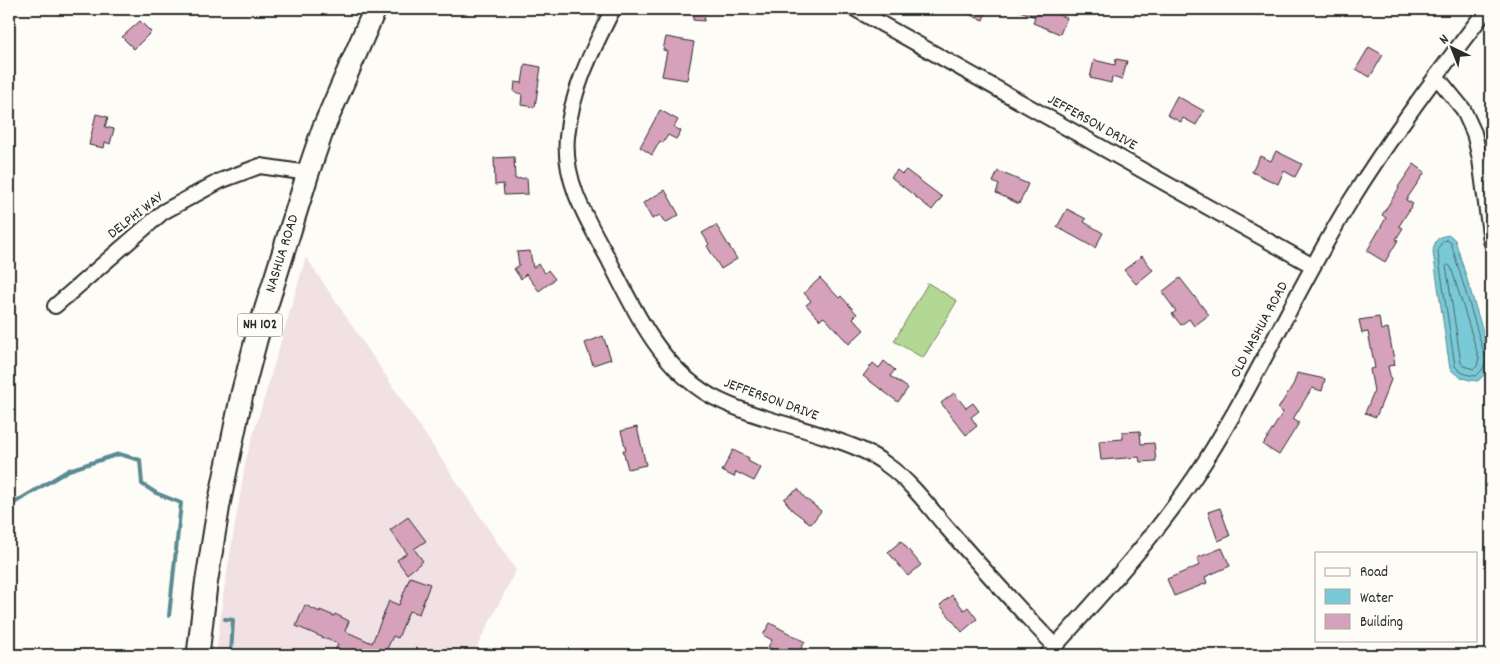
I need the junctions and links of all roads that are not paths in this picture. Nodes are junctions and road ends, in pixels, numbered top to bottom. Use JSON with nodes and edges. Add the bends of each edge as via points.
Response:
{"nodes":[{"id":1,"x":375,"y":9,"type":"edge"},
{"id":2,"x":614,"y":9,"type":"edge"},
{"id":3,"x":855,"y":9,"type":"edge"},
{"id":4,"x":1487,"y":9,"type":"edge"},
{"id":5,"x":1436,"y":76,"type":"junction"},
{"id":6,"x":308,"y":173,"type":"junction"},
{"id":7,"x":1491,"y":241,"type":"edge"},
{"id":8,"x":1314,"y":266,"type":"junction"},
{"id":9,"x":55,"y":306,"type":"dead end"},
{"id":10,"x":1051,"y":651,"type":"edge"},
{"id":11,"x":198,"y":655,"type":"edge"}],
"edges":[{"from":1,"to":6,"type":"main road","name":"NASHUA ROAD","number":"NH 102"},
{"from":2,"to":10,"type":"street","name":"JEFFERSON DRIVE","via":[[584,70],[571,109],[568,163],[578,203],[630,302],[659,349],[687,379],[722,402],[853,446],[889,466],[909,484],[1017,607]]},
{"from":3,"to":8,"type":"street","name":"JEFFERSON DRIVE"},
{"from":4,"to":5,"type":"street","name":"OLD NASHUA ROAD"},
{"from":5,"to":7,"type":"street","via":[[1463,109],[1474,133]]},
{"from":5,"to":8,"type":"street","name":"OLD NASHUA ROAD","via":[[1368,174]]},
{"from":6,"to":9,"type":"street","name":"DELPHI WAY","via":[[260,166],[220,181],[163,212]]},
{"from":6,"to":11,"type":"main road","name":"NASHUA ROAD","number":"NH 102","via":[[242,394],[219,504]]},
{"from":8,"to":10,"type":"street","name":"OLD NASHUA ROAD","via":[[1204,463],[1146,542]]}]}
